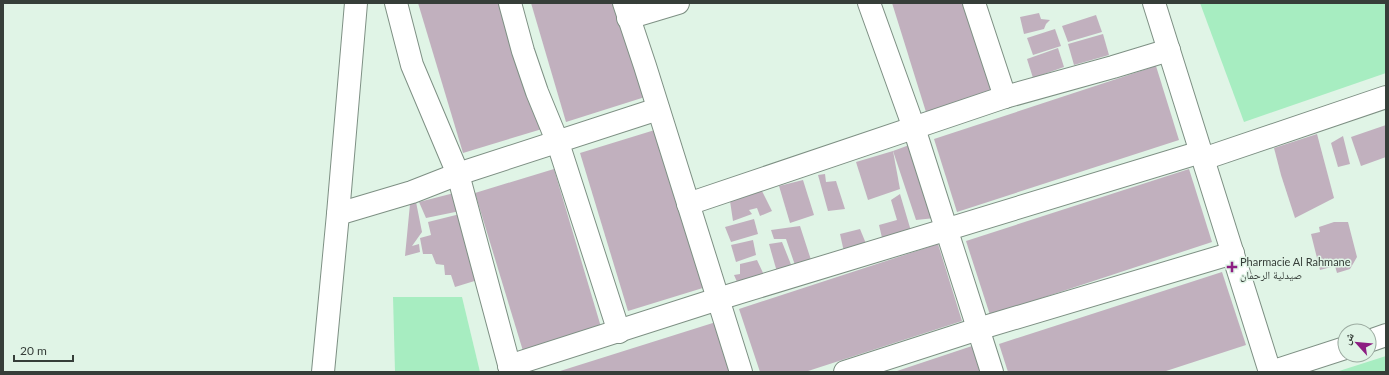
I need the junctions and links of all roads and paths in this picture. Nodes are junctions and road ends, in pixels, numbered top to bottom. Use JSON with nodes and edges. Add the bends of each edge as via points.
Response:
{"nodes":[{"id":1,"x":356,"y":3,"type":"edge"},
{"id":2,"x":396,"y":3,"type":"edge"},
{"id":3,"x":510,"y":3,"type":"edge"},
{"id":4,"x":678,"y":3,"type":"edge"},
{"id":5,"x":870,"y":3,"type":"edge"},
{"id":6,"x":974,"y":3,"type":"edge"},
{"id":7,"x":1154,"y":3,"type":"edge"},
{"id":8,"x":626,"y":11,"type":"edge"},
{"id":9,"x":1169,"y":50,"type":"junction"},
{"id":10,"x":1005,"y":97,"type":"junction"},
{"id":11,"x":1386,"y":97,"type":"edge"},
{"id":12,"x":658,"y":109,"type":"junction"},
{"id":13,"x":914,"y":128,"type":"junction"},
{"id":14,"x":558,"y":143,"type":"junction"},
{"id":15,"x":1202,"y":155,"type":"junction"},
{"id":16,"x":458,"y":174,"type":"junction"},
{"id":17,"x":688,"y":204,"type":"junction"},
{"id":18,"x":338,"y":214,"type":"junction"},
{"id":19,"x":947,"y":230,"type":"junction"},
{"id":20,"x":1233,"y":253,"type":"junction"},
{"id":21,"x":718,"y":300,"type":"junction"},
{"id":22,"x":978,"y":329,"type":"junction"},
{"id":23,"x":619,"y":332,"type":"junction"},
{"id":24,"x":1337,"y":351,"type":"edge"},
{"id":25,"x":510,"y":369,"type":"edge"},
{"id":26,"x":322,"y":372,"type":"edge"},
{"id":27,"x":741,"y":372,"type":"edge"},
{"id":28,"x":845,"y":372,"type":"edge"},
{"id":29,"x":992,"y":372,"type":"edge"},
{"id":30,"x":1271,"y":372,"type":"edge"}],
"edges":[{"from":1,"to":18,"type":"street"},
{"from":2,"to":16,"type":"street","via":[[412,65]]},
{"from":3,"to":14,"type":"street","via":[[534,85]]},
{"from":4,"to":8,"type":"street"},
{"from":5,"to":13,"type":"street"},
{"from":6,"to":10,"type":"street"},
{"from":7,"to":9,"type":"street"},
{"from":8,"to":12,"type":"street"},
{"from":9,"to":10,"type":"street"},
{"from":9,"to":15,"type":"street"},
{"from":10,"to":13,"type":"street"},
{"from":11,"to":15,"type":"street"},
{"from":12,"to":14,"type":"street"},
{"from":12,"to":17,"type":"street"},
{"from":13,"to":17,"type":"street"},
{"from":13,"to":19,"type":"street"},
{"from":14,"to":16,"type":"street"},
{"from":14,"to":23,"type":"street"},
{"from":15,"to":19,"type":"street"},
{"from":15,"to":20,"type":"street"},
{"from":16,"to":18,"type":"street","via":[[405,194]]},
{"from":16,"to":25,"type":"street"},
{"from":17,"to":21,"type":"street"},
{"from":18,"to":26,"type":"street"},
{"from":19,"to":21,"type":"street"},
{"from":19,"to":22,"type":"street"},
{"from":20,"to":22,"type":"street"},
{"from":20,"to":30,"type":"street"},
{"from":21,"to":23,"type":"street"},
{"from":21,"to":27,"type":"street"},
{"from":22,"to":28,"type":"street"},
{"from":22,"to":29,"type":"street"},
{"from":23,"to":25,"type":"street"},
{"from":24,"to":30,"type":"street"}]}
